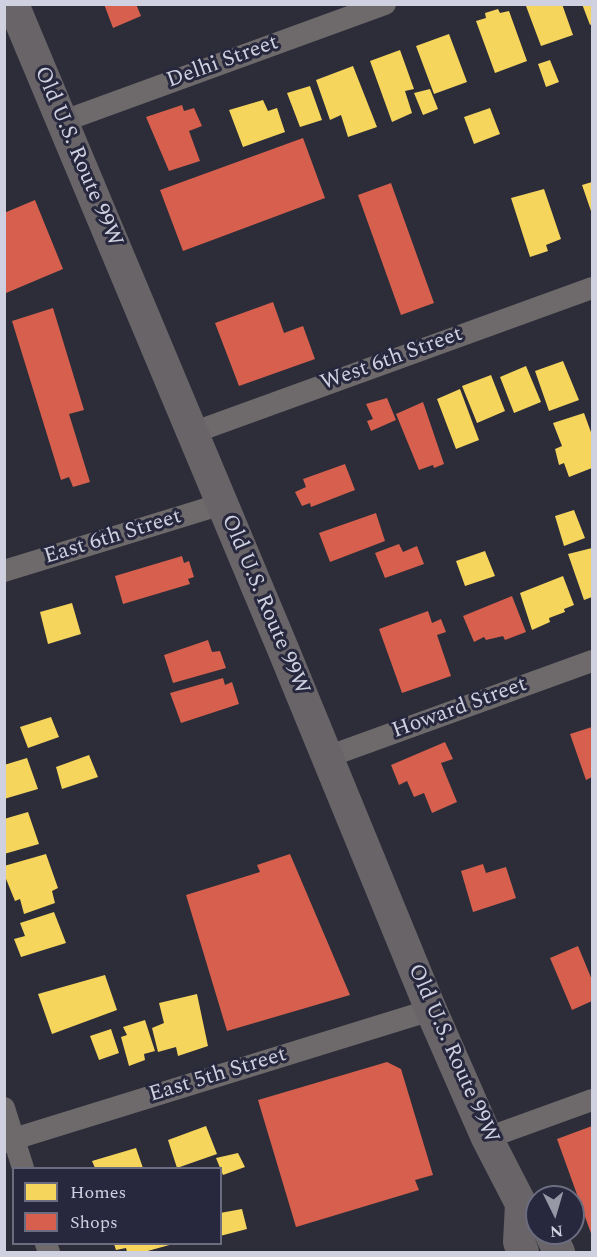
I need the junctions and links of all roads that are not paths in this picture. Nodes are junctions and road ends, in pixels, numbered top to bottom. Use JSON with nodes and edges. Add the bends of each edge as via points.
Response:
{"nodes":[{"id":1,"x":13,"y":4,"type":"edge"},
{"id":2,"x":385,"y":4,"type":"edge"},
{"id":3,"x":61,"y":122,"type":"junction"},
{"id":4,"x":592,"y":288,"type":"edge"},
{"id":5,"x":192,"y":433,"type":"junction"},
{"id":6,"x":222,"y":504,"type":"junction"},
{"id":7,"x":4,"y":571,"type":"edge"},
{"id":8,"x":592,"y":661,"type":"edge"},
{"id":9,"x":327,"y":757,"type":"junction"},
{"id":10,"x":431,"y":1010,"type":"junction"},
{"id":11,"x":592,"y":1100,"type":"edge"},
{"id":12,"x":4,"y":1108,"type":"edge"},
{"id":13,"x":487,"y":1138,"type":"junction"},
{"id":14,"x":9,"y":1140,"type":"edge"},
{"id":15,"x":22,"y":1167,"type":"edge"},
{"id":16,"x":525,"y":1205,"type":"edge"},
{"id":17,"x":525,"y":1224,"type":"edge"},
{"id":18,"x":523,"y":1252,"type":"edge"}],
"edges":[{"from":1,"to":3,"type":"main road","name":"Old U.S. Route 99W"},
{"from":2,"to":3,"type":"street","name":"Delhi Street"},
{"from":3,"to":5,"type":"main road","name":"Old U.S. Route 99W"},
{"from":4,"to":5,"type":"street","name":"West 6th Street"},
{"from":5,"to":6,"type":"main road","name":"Old U.S. Route 99W"},
{"from":6,"to":7,"type":"street","name":"East 6th Street"},
{"from":6,"to":9,"type":"main road","name":"Old U.S. Route 99W"},
{"from":8,"to":9,"type":"street","name":"Howard Street"},
{"from":9,"to":10,"type":"main road","name":"Old U.S. Route 99W"},
{"from":10,"to":13,"type":"main road","name":"Old U.S. Route 99W"},
{"from":10,"to":14,"type":"street","name":"East 5th Street"},
{"from":11,"to":13,"type":"street"},
{"from":12,"to":14,"type":"street"},
{"from":13,"to":16,"type":"main road","name":"Old U.S. Route 99W"},
{"from":14,"to":15,"type":"street"},
{"from":17,"to":18,"type":"main road","name":"Old U.S. Route 99W","via":[[519,1242]]}]}
